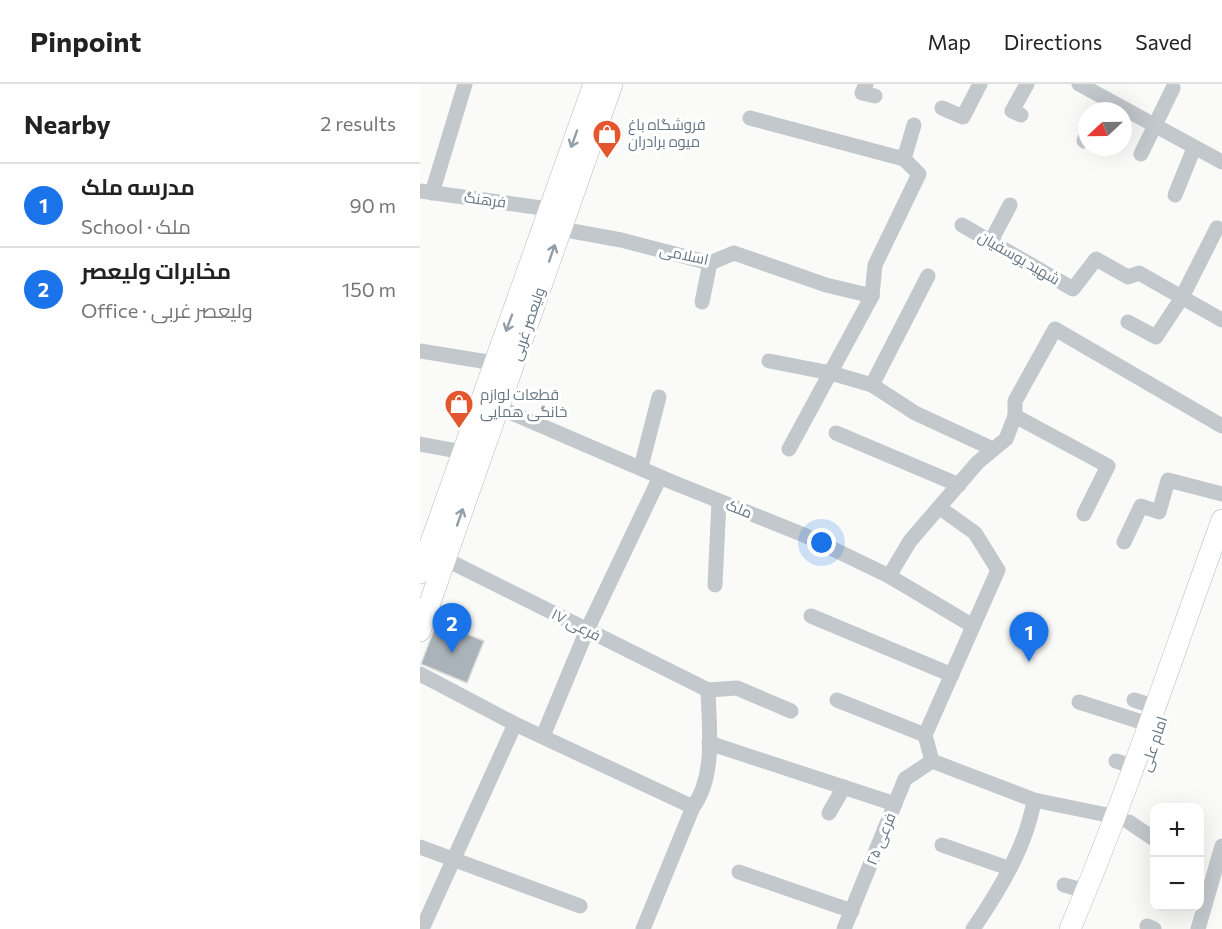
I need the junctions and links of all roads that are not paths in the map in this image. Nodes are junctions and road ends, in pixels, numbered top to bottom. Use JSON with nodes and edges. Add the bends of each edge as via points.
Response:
{"nodes":[{"id":1,"x":465,"y":84,"type":"edge"},
{"id":2,"x":594,"y":84,"type":"edge"},
{"id":3,"x":612,"y":84,"type":"edge"},
{"id":4,"x":980,"y":84,"type":"edge"},
{"id":5,"x":1026,"y":84,"type":"edge"},
{"id":6,"x":1079,"y":84,"type":"edge"},
{"id":7,"x":1173,"y":88,"type":"dead end"},
{"id":8,"x":1109,"y":102,"type":"edge"},
{"id":9,"x":942,"y":108,"type":"dead end"},
{"id":10,"x":1132,"y":115,"type":"edge"},
{"id":11,"x":1021,"y":116,"type":"dead end"},
{"id":12,"x":750,"y":118,"type":"dead end"},
{"id":13,"x":914,"y":125,"type":"dead end"},
{"id":14,"x":1155,"y":127,"type":"junction"},
{"id":15,"x":1194,"y":148,"type":"junction"},
{"id":16,"x":1141,"y":154,"type":"dead end"},
{"id":17,"x":904,"y":159,"type":"junction"},
{"id":18,"x":1222,"y":162,"type":"edge"},
{"id":19,"x":426,"y":192,"type":"edge"},
{"id":20,"x":1175,"y":195,"type":"dead end"},
{"id":21,"x":1010,"y":205,"type":"dead end"},
{"id":22,"x":549,"y":209,"type":"junction"},
{"id":23,"x":962,"y":225,"type":"dead end"},
{"id":24,"x":1217,"y":228,"type":"dead end"},
{"id":25,"x":561,"y":229,"type":"junction"},
{"id":26,"x":990,"y":241,"type":"junction"},
{"id":27,"x":710,"y":263,"type":"junction"},
{"id":28,"x":928,"y":276,"type":"dead end"},
{"id":29,"x":872,"y":296,"type":"junction"},
{"id":30,"x":1181,"y":299,"type":"junction"},
{"id":31,"x":702,"y":302,"type":"dead end"},
{"id":32,"x":1222,"y":320,"type":"edge"},
{"id":33,"x":1128,"y":322,"type":"dead end"},
{"id":34,"x":420,"y":351,"type":"edge"},
{"id":35,"x":769,"y":361,"type":"dead end"},
{"id":36,"x":494,"y":363,"type":"junction"},
{"id":37,"x":831,"y":373,"type":"junction"},
{"id":38,"x":872,"y":385,"type":"junction"},
{"id":39,"x":659,"y":397,"type":"dead end"},
{"id":40,"x":498,"y":407,"type":"junction"},
{"id":41,"x":1015,"y":416,"type":"junction"},
{"id":42,"x":1222,"y":426,"type":"edge"},
{"id":43,"x":836,"y":433,"type":"dead end"},
{"id":44,"x":420,"y":444,"type":"edge"},
{"id":45,"x":789,"y":449,"type":"dead end"},
{"id":46,"x":993,"y":449,"type":"junction"},
{"id":47,"x":463,"y":452,"type":"junction"},
{"id":48,"x":641,"y":467,"type":"junction"},
{"id":49,"x":660,"y":477,"type":"junction"},
{"id":50,"x":959,"y":485,"type":"junction"},
{"id":51,"x":1222,"y":494,"type":"edge"},
{"id":52,"x":718,"y":501,"type":"junction"},
{"id":53,"x":940,"y":508,"type":"junction"},
{"id":54,"x":1084,"y":514,"type":"dead end"},
{"id":55,"x":1222,"y":520,"type":"edge"},
{"id":56,"x":425,"y":542,"type":"edge"},
{"id":57,"x":1124,"y":542,"type":"dead end"},
{"id":58,"x":445,"y":559,"type":"junction"},
{"id":59,"x":1222,"y":559,"type":"edge"},
{"id":60,"x":420,"y":573,"type":"edge"},
{"id":61,"x":889,"y":576,"type":"junction"},
{"id":62,"x":715,"y":585,"type":"dead end"},
{"id":63,"x":811,"y":616,"type":"dead end"},
{"id":64,"x":973,"y":626,"type":"junction"},
{"id":65,"x":587,"y":630,"type":"junction"},
{"id":66,"x":420,"y":632,"type":"edge"},
{"id":67,"x":420,"y":674,"type":"edge"},
{"id":68,"x":952,"y":675,"type":"junction"},
{"id":69,"x":708,"y":690,"type":"junction"},
{"id":70,"x":837,"y":700,"type":"dead end"},
{"id":71,"x":1079,"y":702,"type":"dead end"},
{"id":72,"x":1145,"y":710,"type":"junction"},
{"id":73,"x":791,"y":711,"type":"dead end"},
{"id":74,"x":515,"y":724,"type":"junction"},
{"id":75,"x":925,"y":735,"type":"junction"},
{"id":76,"x":543,"y":736,"type":"junction"},
{"id":77,"x":709,"y":743,"type":"junction"},
{"id":78,"x":932,"y":761,"type":"junction"},
{"id":79,"x":844,"y":787,"type":"junction"},
{"id":80,"x":1034,"y":800,"type":"junction"},
{"id":81,"x":895,"y":804,"type":"junction"},
{"id":82,"x":693,"y":807,"type":"junction"},
{"id":83,"x":829,"y":813,"type":"dead end"},
{"id":84,"x":1123,"y":819,"type":"junction"},
{"id":85,"x":1150,"y":836,"type":"edge"},
{"id":86,"x":942,"y":845,"type":"dead end"},
{"id":87,"x":1222,"y":846,"type":"edge"},
{"id":88,"x":420,"y":847,"type":"edge"},
{"id":89,"x":454,"y":858,"type":"junction"},
{"id":90,"x":1008,"y":868,"type":"junction"},
{"id":91,"x":739,"y":872,"type":"dead end"},
{"id":92,"x":1206,"y":873,"type":"edge"},
{"id":93,"x":1064,"y":885,"type":"dead end"},
{"id":94,"x":1086,"y":891,"type":"junction"},
{"id":95,"x":580,"y":906,"type":"dead end"},
{"id":96,"x":852,"y":910,"type":"junction"},
{"id":97,"x":424,"y":912,"type":"edge"},
{"id":98,"x":422,"y":929,"type":"edge"},
{"id":99,"x":643,"y":929,"type":"edge"},
{"id":100,"x":844,"y":929,"type":"edge"},
{"id":101,"x":973,"y":929,"type":"edge"},
{"id":102,"x":1070,"y":929,"type":"edge"},
{"id":103,"x":1083,"y":929,"type":"edge"},
{"id":104,"x":1198,"y":929,"type":"edge"}],
"edges":[{"from":1,"to":19,"type":"street"},
{"from":2,"to":22,"type":"main road","name":"ولیعصر غربی","one_way":true},
{"from":3,"to":25,"type":"main road","name":"ولیعصر غربی"},
{"from":4,"to":9,"type":"street","via":[[963,117]]},
{"from":5,"to":11,"type":"street","via":[[1012,111]]},
{"from":6,"to":8,"type":"street"},
{"from":7,"to":14,"type":"street"},
{"from":10,"to":14,"type":"street"},
{"from":12,"to":17,"type":"street"},
{"from":13,"to":17,"type":"street"},
{"from":14,"to":15,"type":"street"},
{"from":14,"to":16,"type":"street"},
{"from":15,"to":18,"type":"street"},
{"from":15,"to":20,"type":"street"},
{"from":17,"to":29,"type":"street","via":[[919,174],[875,265]]},
{"from":19,"to":22,"type":"street","name":"فرهنگ"},
{"from":21,"to":26,"type":"street"},
{"from":22,"to":36,"type":"main road","name":"ولیعصر غربی","one_way":true},
{"from":23,"to":26,"type":"street","name":"شهید یوسفیان"},
{"from":24,"to":30,"type":"street"},
{"from":25,"to":27,"type":"street","name":"اسلامی"},
{"from":40,"to":25,"type":"main road","name":"ولیعصر غربی","one_way":true},
{"from":26,"to":30,"type":"street","name":"شهید یوسفیان","via":[[1073,290],[1096,259],[1128,277],[1139,273]]},
{"from":27,"to":29,"type":"street","name":"اسلامی","via":[[734,253],[826,285]]},
{"from":27,"to":31,"type":"street"},
{"from":28,"to":38,"type":"street"},
{"from":29,"to":37,"type":"street"},
{"from":30,"to":32,"type":"street","name":"شهید یوسفیان"},
{"from":30,"to":33,"type":"street","via":[[1156,337]]},
{"from":34,"to":36,"type":"street"},
{"from":35,"to":37,"type":"street"},
{"from":36,"to":47,"type":"main road","name":"ولیعصر غربی"},
{"from":37,"to":38,"type":"street"},
{"from":37,"to":45,"type":"street"},
{"from":38,"to":46,"type":"street","via":[[915,412]]},
{"from":39,"to":48,"type":"street"},
{"from":40,"to":48,"type":"street","name":"ملک"},
{"from":58,"to":40,"type":"main road","name":"ولیعصر غربی","one_way":true},
{"from":41,"to":42,"type":"street","via":[[1015,401],[1055,329]]},
{"from":41,"to":46,"type":"street","via":[[1006,439]]},
{"from":41,"to":54,"type":"street","via":[[1108,466]]},
{"from":43,"to":50,"type":"street"},
{"from":44,"to":47,"type":"street"},
{"from":46,"to":50,"type":"street"},
{"from":47,"to":56,"type":"main road","name":"ولیعصر غربی"},
{"from":48,"to":49,"type":"street","name":"ملک"},
{"from":49,"to":52,"type":"street","name":"ملک"},
{"from":49,"to":65,"type":"street"},
{"from":50,"to":53,"type":"street"},
{"from":51,"to":57,"type":"street","via":[[1168,480],[1159,512],[1141,506]]},
{"from":52,"to":61,"type":"street","name":"ملک","via":[[804,535]]},
{"from":52,"to":62,"type":"street"},
{"from":53,"to":61,"type":"street","via":[[910,541]]},
{"from":53,"to":64,"type":"street","via":[[975,533],[998,570]]},
{"from":55,"to":72,"type":"main road"},
{"from":56,"to":60,"type":"main road","name":"ولیعصر غربی"},
{"from":58,"to":65,"type":"street","name":"فرعی ۱۷"},
{"from":58,"to":66,"type":"main road","name":"ولیعصر غربی"},
{"from":59,"to":84,"type":"main road","name":"امام علی"},
{"from":61,"to":64,"type":"street","name":"ملک"},
{"from":63,"to":68,"type":"street"},
{"from":64,"to":68,"type":"street"},
{"from":65,"to":69,"type":"street","name":"فرعی ۱۷"},
{"from":65,"to":76,"type":"street"},
{"from":67,"to":74,"type":"street"},
{"from":68,"to":75,"type":"street"},
{"from":69,"to":73,"type":"street","via":[[737,688]]},
{"from":69,"to":77,"type":"street"},
{"from":70,"to":75,"type":"street"},
{"from":71,"to":72,"type":"street"},
{"from":72,"to":84,"type":"main road","via":[[1125,764]]},
{"from":74,"to":76,"type":"street"},
{"from":74,"to":89,"type":"street"},
{"from":75,"to":78,"type":"street"},
{"from":76,"to":82,"type":"street"},
{"from":77,"to":79,"type":"street"},
{"from":77,"to":82,"type":"street","via":[[703,793]]},
{"from":78,"to":80,"type":"street"},
{"from":78,"to":81,"type":"street","name":"فرعی ۲۵","via":[[905,779]]},
{"from":79,"to":81,"type":"street"},
{"from":79,"to":83,"type":"street"},
{"from":80,"to":84,"type":"street"},
{"from":80,"to":90,"type":"street","via":[[1030,822]]},
{"from":81,"to":96,"type":"street","name":"فرعی ۲۵"},
{"from":82,"to":99,"type":"street"},
{"from":84,"to":85,"type":"street"},
{"from":84,"to":94,"type":"main road"},
{"from":84,"to":103,"type":"main road","name":"امام علی"},
{"from":86,"to":90,"type":"street"},
{"from":87,"to":92,"type":"street"},
{"from":88,"to":89,"type":"street"},
{"from":89,"to":95,"type":"street"},
{"from":89,"to":97,"type":"street"},
{"from":90,"to":101,"type":"street"},
{"from":91,"to":96,"type":"street"},
{"from":92,"to":104,"type":"street"},
{"from":93,"to":94,"type":"street"},
{"from":94,"to":102,"type":"main road"},
{"from":96,"to":100,"type":"street","name":"فرعی ۲۵"},
{"from":97,"to":98,"type":"street"}]}
